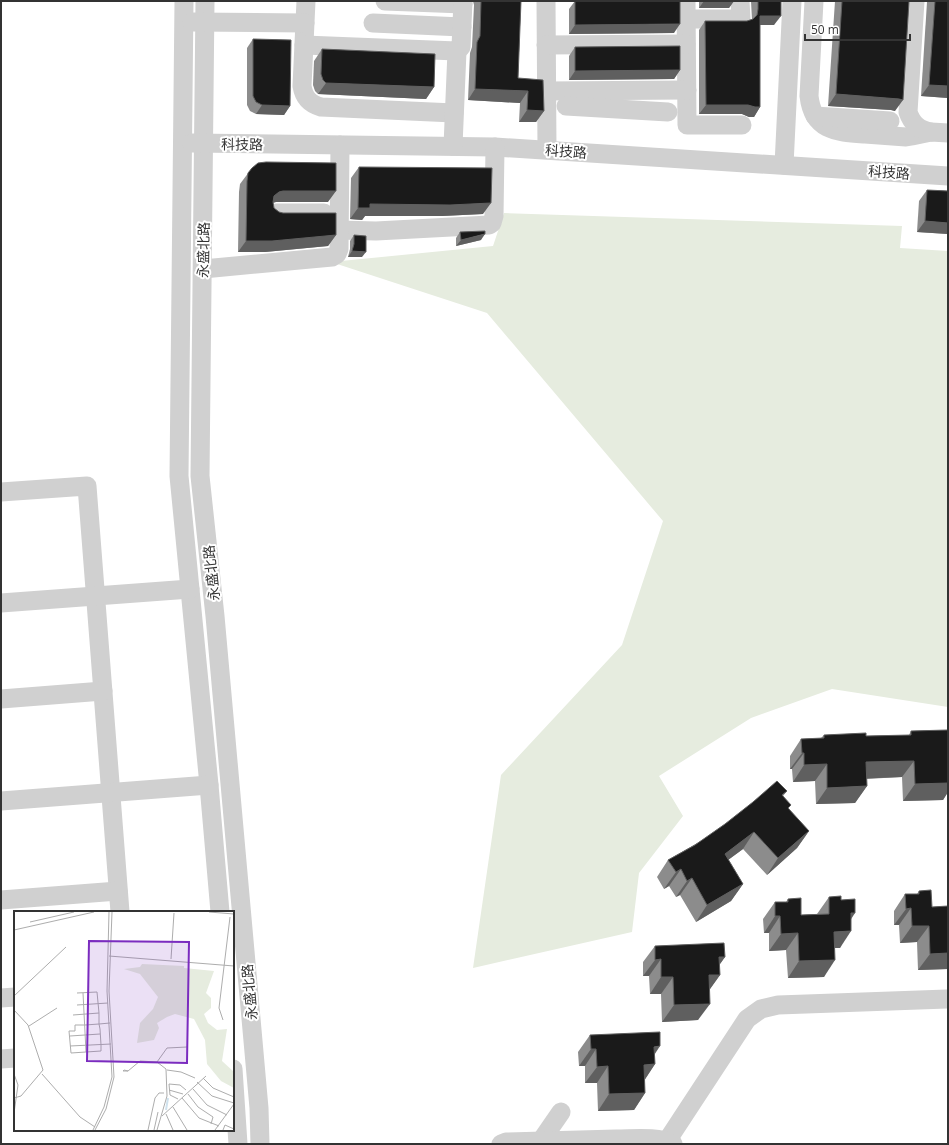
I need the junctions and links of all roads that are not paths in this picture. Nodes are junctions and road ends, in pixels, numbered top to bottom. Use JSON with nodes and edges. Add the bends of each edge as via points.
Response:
{"nodes":[{"id":1,"x":184,"y":1,"type":"edge"},
{"id":2,"x":206,"y":1,"type":"edge"},
{"id":3,"x":306,"y":1,"type":"edge"},
{"id":4,"x":385,"y":1,"type":"edge"},
{"id":5,"x":546,"y":1,"type":"edge"},
{"id":6,"x":740,"y":1,"type":"edge"},
{"id":7,"x":792,"y":1,"type":"edge"},
{"id":8,"x":814,"y":1,"type":"edge"},
{"id":9,"x":915,"y":1,"type":"edge"},
{"id":10,"x":463,"y":3,"type":"edge"},
{"id":11,"x":686,"y":10,"type":"edge"},
{"id":12,"x":184,"y":22,"type":"junction"},
{"id":13,"x":205,"y":22,"type":"junction"},
{"id":14,"x":305,"y":24,"type":"junction"},
{"id":15,"x":373,"y":24,"type":"dead end"},
{"id":16,"x":462,"y":27,"type":"junction"},
{"id":17,"x":686,"y":44,"type":"junction"},
{"id":18,"x":304,"y":45,"type":"junction"},
{"id":19,"x":546,"y":45,"type":"junction"},
{"id":20,"x":457,"y":51,"type":"junction"},
{"id":21,"x":687,"y":90,"type":"junction"},
{"id":22,"x":546,"y":91,"type":"junction"},
{"id":23,"x":609,"y":99,"type":"junction"},
{"id":24,"x":566,"y":106,"type":"dead end"},
{"id":25,"x":454,"y":112,"type":"junction"},
{"id":26,"x":668,"y":112,"type":"dead end"},
{"id":27,"x":815,"y":116,"type":"junction"},
{"id":28,"x":890,"y":121,"type":"dead end"},
{"id":29,"x":742,"y":125,"type":"dead end"},
{"id":30,"x":940,"y":133,"type":"edge"},
{"id":31,"x":183,"y":143,"type":"junction"},
{"id":32,"x":204,"y":143,"type":"junction"},
{"id":33,"x":340,"y":145,"type":"junction"},
{"id":34,"x":453,"y":146,"type":"junction"},
{"id":35,"x":495,"y":147,"type":"junction"},
{"id":36,"x":547,"y":149,"type":"junction"},
{"id":37,"x":784,"y":165,"type":"junction"},
{"id":38,"x":948,"y":176,"type":"edge"},
{"id":39,"x":276,"y":213,"type":"edge"},
{"id":40,"x":339,"y":222,"type":"junction"},
{"id":41,"x":203,"y":269,"type":"junction"},
{"id":42,"x":1,"y":492,"type":"edge"},
{"id":43,"x":190,"y":589,"type":"junction"},
{"id":44,"x":96,"y":596,"type":"junction"},
{"id":45,"x":1,"y":603,"type":"edge"},
{"id":46,"x":103,"y":691,"type":"junction"},
{"id":47,"x":1,"y":699,"type":"edge"},
{"id":48,"x":209,"y":785,"type":"junction"},
{"id":49,"x":110,"y":792,"type":"junction"},
{"id":50,"x":1,"y":801,"type":"edge"},
{"id":51,"x":118,"y":891,"type":"junction"},
{"id":52,"x":1,"y":900,"type":"edge"},
{"id":53,"x":120,"y":911,"type":"edge"},
{"id":54,"x":220,"y":911,"type":"edge"},
{"id":55,"x":14,"y":997,"type":"edge"},
{"id":56,"x":1,"y":998,"type":"edge"},
{"id":57,"x":947,"y":999,"type":"dead end"},
{"id":58,"x":14,"y":1058,"type":"edge"},
{"id":59,"x":1,"y":1059,"type":"edge"},
{"id":60,"x":234,"y":1084,"type":"edge"},
{"id":61,"x":561,"y":1112,"type":"dead end"},
{"id":62,"x":541,"y":1141,"type":"junction"},
{"id":63,"x":670,"y":1142,"type":"edge"},
{"id":64,"x":238,"y":1144,"type":"edge"},
{"id":65,"x":260,"y":1144,"type":"edge"},
{"id":66,"x":500,"y":1144,"type":"edge"}],
"edges":[{"from":1,"to":12,"type":"street","name":"永盛北路"},
{"from":2,"to":13,"type":"street","name":"永盛北路"},
{"from":3,"to":14,"type":"street"},
{"from":4,"to":10,"type":"street"},
{"from":5,"to":19,"type":"street"},
{"from":6,"to":11,"type":"street","via":[[741,19]]},
{"from":7,"to":37,"type":"street"},
{"from":8,"to":27,"type":"street","via":[[809,96]]},
{"from":9,"to":30,"type":"street","via":[[908,112],[918,128]]},
{"from":10,"to":16,"type":"street"},
{"from":11,"to":17,"type":"street"},
{"from":12,"to":13,"type":"street"},
{"from":12,"to":31,"type":"street","name":"永盛北路"},
{"from":13,"to":14,"type":"street"},
{"from":13,"to":32,"type":"street","name":"永盛北路"},
{"from":14,"to":18,"type":"street"},
{"from":15,"to":16,"type":"street"},
{"from":16,"to":20,"type":"street","via":[[461,47]]},
{"from":17,"to":19,"type":"street"},
{"from":17,"to":21,"type":"street"},
{"from":18,"to":20,"type":"street"},
{"from":18,"to":25,"type":"street","via":[[303,92],[315,105]]},
{"from":19,"to":22,"type":"street"},
{"from":20,"to":25,"type":"street"},
{"from":21,"to":23,"type":"street"},
{"from":21,"to":29,"type":"street","via":[[687,125]]},
{"from":22,"to":23,"type":"street"},
{"from":22,"to":36,"type":"street"},
{"from":23,"to":24,"type":"street"},
{"from":23,"to":26,"type":"street"},
{"from":25,"to":34,"type":"street"},
{"from":27,"to":28,"type":"street"},
{"from":27,"to":30,"type":"street","via":[[823,125],[843,133],[906,137]]},
{"from":31,"to":32,"type":"street","name":"科技路"},
{"from":31,"to":43,"type":"street","name":"永盛北路","via":[[179,476]]},
{"from":32,"to":33,"type":"street","name":"科技路"},
{"from":32,"to":41,"type":"street","name":"永盛北路"},
{"from":33,"to":34,"type":"street","name":"科技路"},
{"from":33,"to":40,"type":"street"},
{"from":34,"to":35,"type":"street","name":"科技路"},
{"from":35,"to":36,"type":"street","name":"科技路"},
{"from":35,"to":40,"type":"street","via":[[494,216],[489,225],[376,230]]},
{"from":36,"to":37,"type":"street","name":"科技路"},
{"from":37,"to":38,"type":"street","name":"科技路"},
{"from":39,"to":40,"type":"street"},
{"from":40,"to":41,"type":"street","via":[[339,252],[334,256]]},
{"from":41,"to":65,"type":"street","name":"永盛北路","via":[[200,476],[215,616],[259,1108]]},
{"from":42,"to":44,"type":"street","via":[[87,486]]},
{"from":43,"to":44,"type":"street"},
{"from":43,"to":48,"type":"street","name":"永盛北路"},
{"from":44,"to":45,"type":"street"},
{"from":44,"to":46,"type":"street"},
{"from":46,"to":47,"type":"street"},
{"from":46,"to":49,"type":"street"},
{"from":48,"to":49,"type":"street"},
{"from":48,"to":54,"type":"street","name":"永盛北路"},
{"from":49,"to":50,"type":"street"},
{"from":49,"to":51,"type":"street"},
{"from":51,"to":52,"type":"street"},
{"from":51,"to":53,"type":"street"},
{"from":55,"to":56,"type":"street"},
{"from":57,"to":63,"type":"street","via":[[778,1005],[762,1009],[747,1019]]},
{"from":58,"to":59,"type":"street"},
{"from":60,"to":64,"type":"street"},
{"from":61,"to":62,"type":"street"},
{"from":62,"to":63,"type":"street","via":[[645,1139]]},
{"from":62,"to":66,"type":"street"}]}
